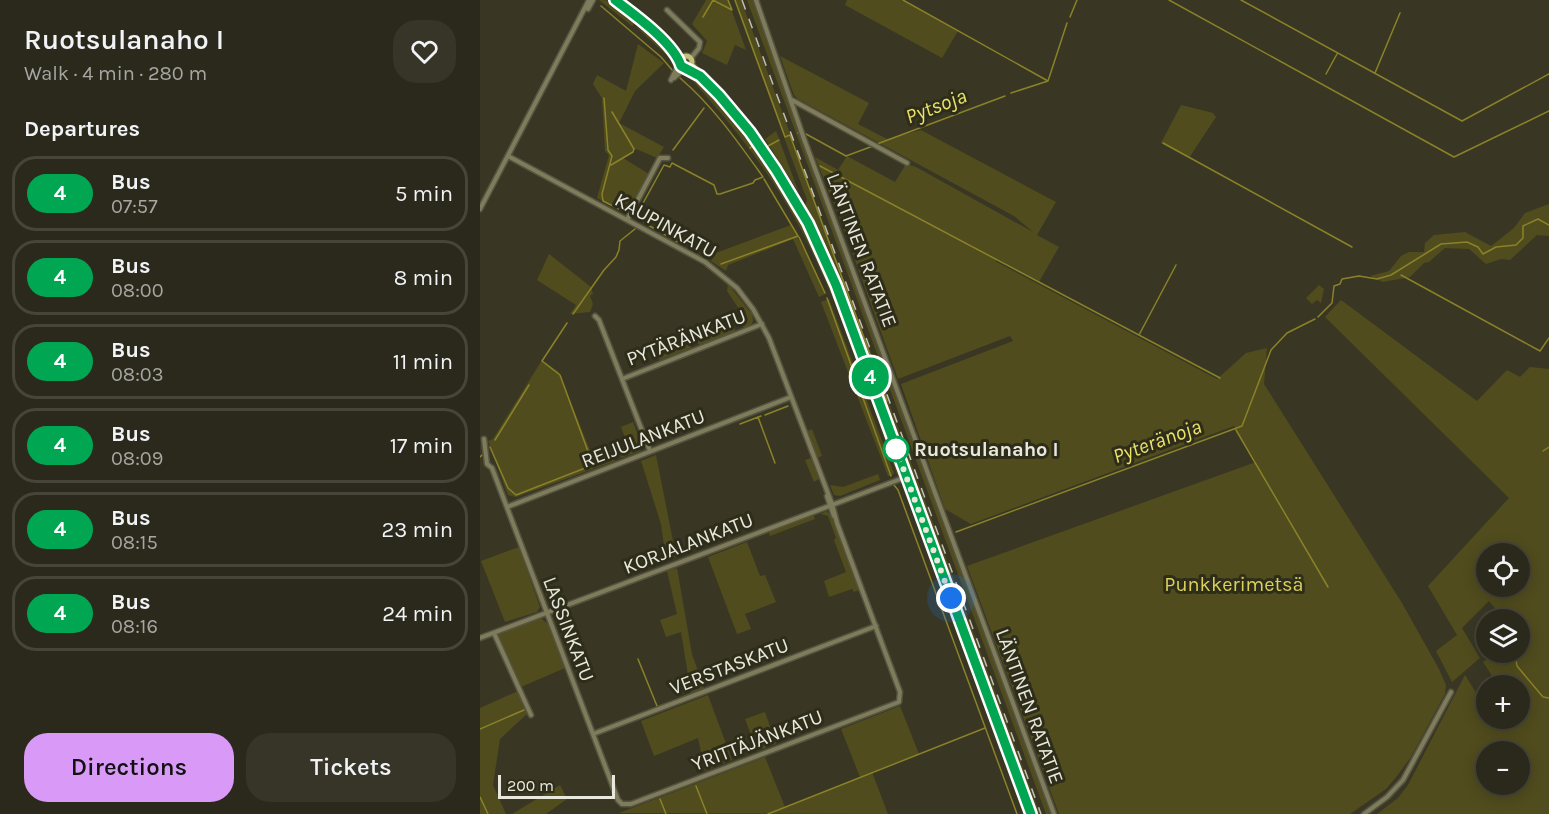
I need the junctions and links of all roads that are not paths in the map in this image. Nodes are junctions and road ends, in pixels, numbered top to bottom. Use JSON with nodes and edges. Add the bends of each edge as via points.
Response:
{"nodes":[{"id":1,"x":591,"y":0,"type":"edge"},
{"id":2,"x":617,"y":0,"type":"edge"},
{"id":3,"x":756,"y":0,"type":"edge"},
{"id":4,"x":667,"y":10,"type":"dead end"},
{"id":5,"x":668,"y":45,"type":"junction"},
{"id":6,"x":680,"y":61,"type":"junction"},
{"id":7,"x":688,"y":63,"type":"junction"},
{"id":8,"x":791,"y":100,"type":"junction"},
{"id":9,"x":508,"y":156,"type":"junction"},
{"id":10,"x":668,"y":158,"type":"dead end"},
{"id":11,"x":907,"y":163,"type":"dead end"},
{"id":12,"x":480,"y":208,"type":"edge"},
{"id":13,"x":627,"y":220,"type":"junction"},
{"id":14,"x":595,"y":316,"type":"dead end"},
{"id":15,"x":762,"y":324,"type":"junction"},
{"id":16,"x":622,"y":379,"type":"junction"},
{"id":17,"x":791,"y":397,"type":"junction"},
{"id":18,"x":484,"y":439,"type":"dead end"},
{"id":19,"x":650,"y":452,"type":"junction"},
{"id":20,"x":906,"y":477,"type":"junction"},
{"id":21,"x":831,"y":505,"type":"junction"},
{"id":22,"x":507,"y":507,"type":"junction"},
{"id":23,"x":547,"y":613,"type":"junction"},
{"id":24,"x":876,"y":626,"type":"junction"},
{"id":25,"x":494,"y":633,"type":"junction"},
{"id":26,"x":480,"y":638,"type":"edge"},
{"id":27,"x":1451,"y":692,"type":"dead end"},
{"id":28,"x":900,"y":699,"type":"joint"},
{"id":29,"x":531,"y":715,"type":"dead end"},
{"id":30,"x":593,"y":734,"type":"junction"},
{"id":31,"x":622,"y":804,"type":"joint"},
{"id":32,"x":1031,"y":814,"type":"edge"},
{"id":33,"x":1054,"y":814,"type":"edge"},
{"id":34,"x":1364,"y":814,"type":"edge"}],
"edges":[{"from":1,"to":9,"type":"street"},
{"from":2,"to":5,"type":"main road"},
{"from":3,"to":8,"type":"street","name":"LÄNTINEN RATATIE"},
{"from":4,"to":7,"type":"street","via":[[700,42]]},
{"from":5,"to":6,"type":"main road"},
{"from":5,"to":7,"type":"main road"},
{"from":6,"to":7,"type":"main road"},
{"from":6,"to":7,"type":"main road","via":[[681,66]]},
{"from":6,"to":7,"type":"street","via":[[671,80]]},
{"from":7,"to":20,"type":"main road","via":[[750,132],[816,237]]},
{"from":8,"to":11,"type":"street"},
{"from":8,"to":33,"type":"street","name":"LÄNTINEN RATATIE"},
{"from":9,"to":12,"type":"street"},
{"from":9,"to":13,"type":"street","name":"KAUPINKATU"},
{"from":10,"to":13,"type":"street","via":[[660,158]]},
{"from":13,"to":15,"type":"street","name":"KAUPINKATU","via":[[723,275]]},
{"from":14,"to":16,"type":"street"},
{"from":15,"to":16,"type":"street","name":"PYTÄRÄNKATU"},
{"from":15,"to":17,"type":"street","name":"KAUPINKATU"},
{"from":16,"to":19,"type":"street"},
{"from":17,"to":19,"type":"street","name":"REIJULANKATU"},
{"from":17,"to":21,"type":"street","name":"KAUPINKATU"},
{"from":18,"to":22,"type":"street","name":"LASSINKATU","via":[[487,464]]},
{"from":19,"to":22,"type":"street","name":"REIJULANKATU"},
{"from":20,"to":21,"type":"street","name":"KORJALANKATU"},
{"from":20,"to":32,"type":"main road"},
{"from":21,"to":23,"type":"street","name":"KORJALANKATU"},
{"from":21,"to":24,"type":"street","name":"KAUPINKATU"},
{"from":22,"to":23,"type":"street","name":"LASSINKATU"},
{"from":23,"to":25,"type":"street","name":"KORJALANKATU"},
{"from":23,"to":30,"type":"street","name":"LASSINKATU"},
{"from":24,"to":28,"type":"street","name":"KAUPINKATU"},
{"from":24,"to":30,"type":"street","name":"VERSTASKATU"},
{"from":25,"to":26,"type":"street","name":"KORJALANKATU"},
{"from":25,"to":29,"type":"street"},
{"from":27,"to":34,"type":"street","via":[[1403,780],[1387,798]]},
{"from":28,"to":31,"type":"street","name":"YRITTÄJÄNKATU","via":[[896,704]]},
{"from":30,"to":31,"type":"street","name":"LASSINKATU"}]}
